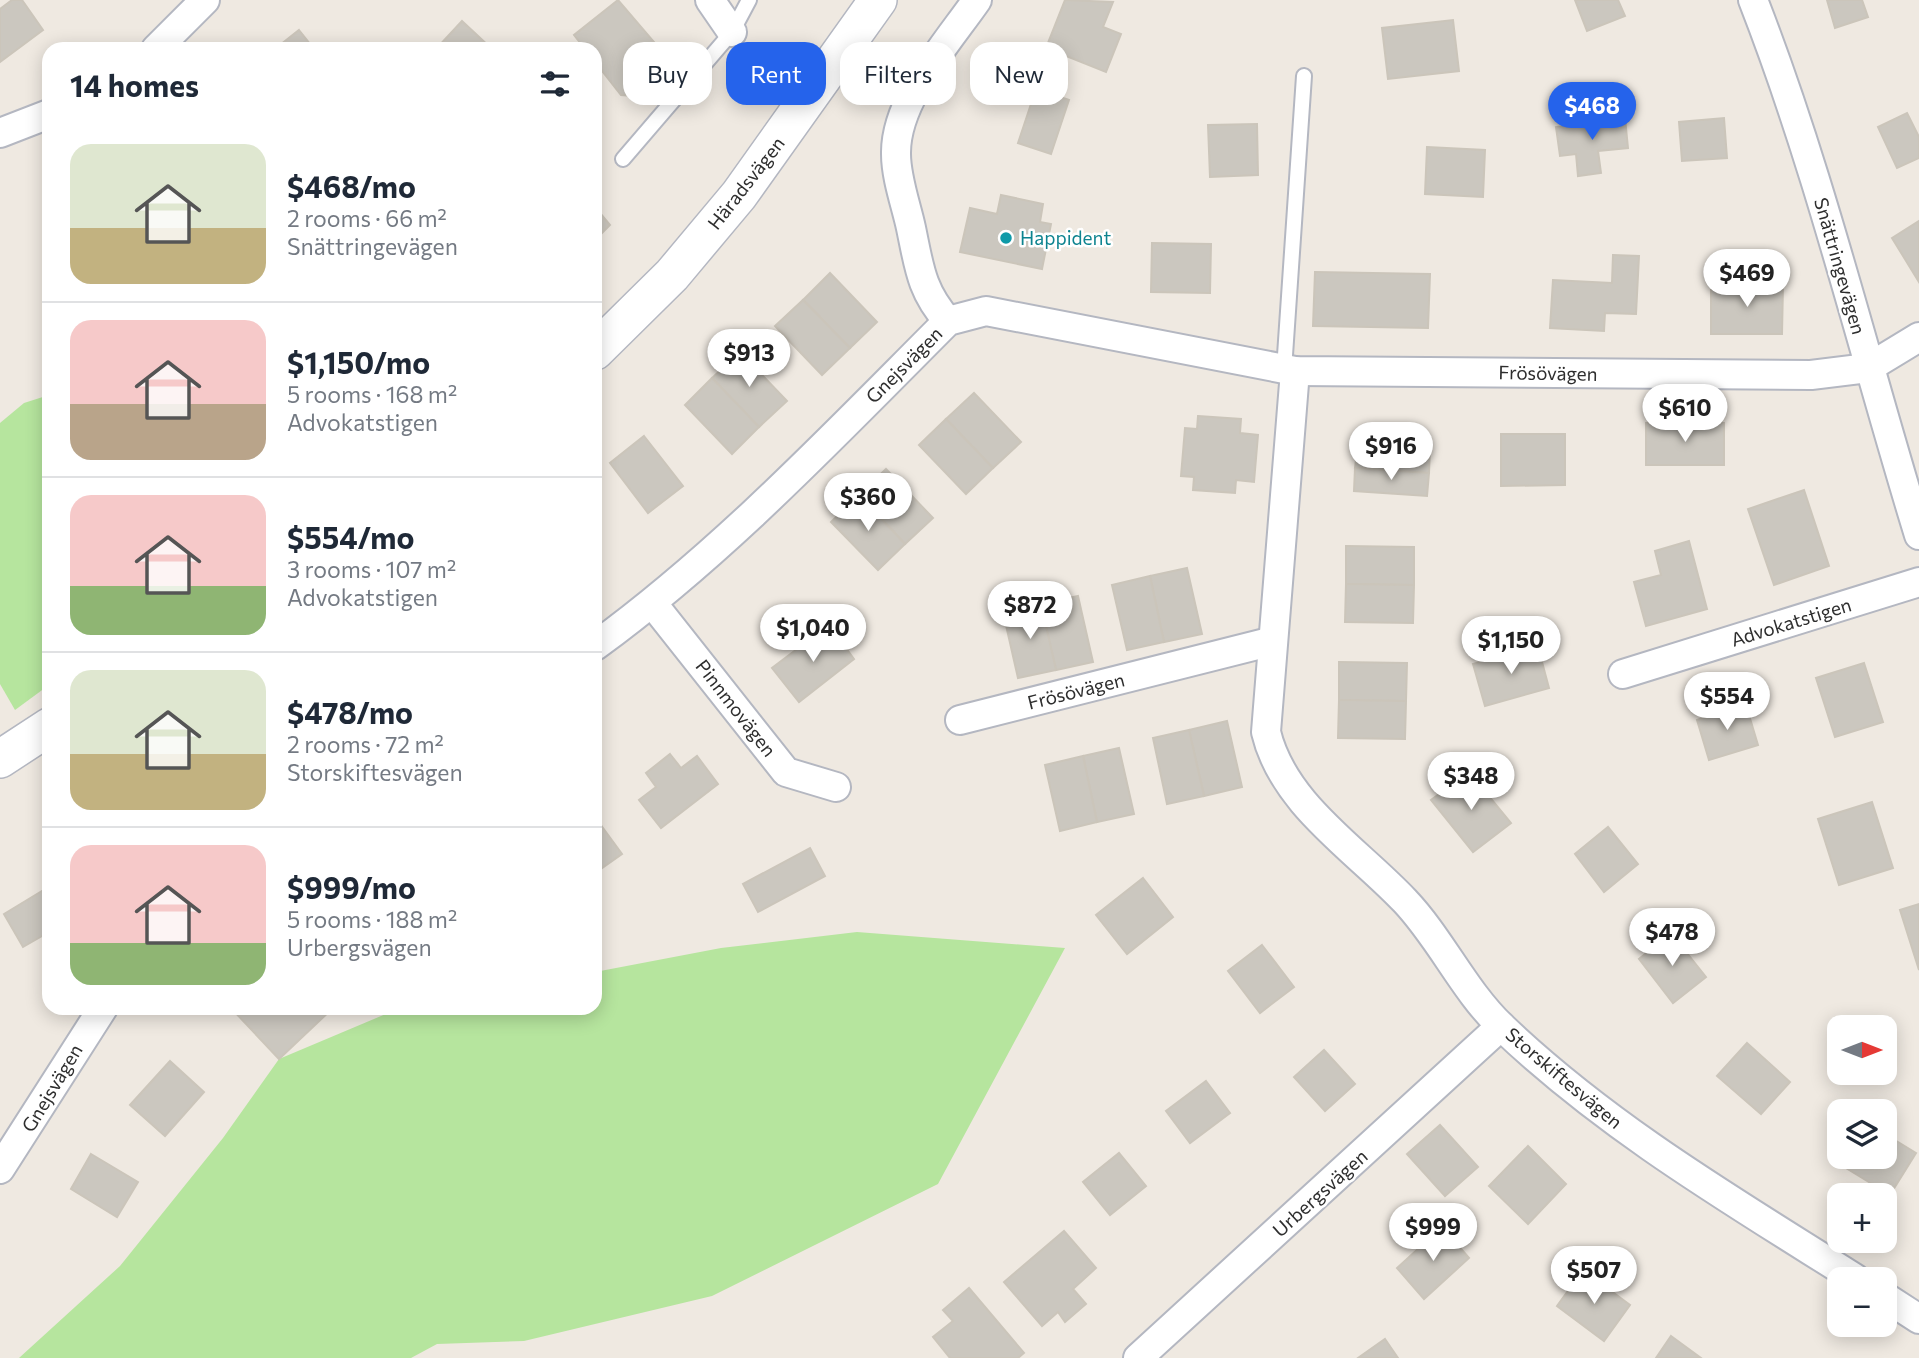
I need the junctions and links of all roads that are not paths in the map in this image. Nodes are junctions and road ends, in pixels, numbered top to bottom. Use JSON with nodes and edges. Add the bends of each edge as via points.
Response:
{"nodes":[{"id":1,"x":205,"y":0,"type":"edge"},
{"id":2,"x":710,"y":0,"type":"edge"},
{"id":3,"x":749,"y":0,"type":"edge"},
{"id":4,"x":878,"y":0,"type":"edge"},
{"id":5,"x":978,"y":0,"type":"edge"},
{"id":6,"x":1753,"y":0,"type":"edge"},
{"id":7,"x":732,"y":32,"type":"junction"},
{"id":8,"x":163,"y":42,"type":"edge"},
{"id":9,"x":1304,"y":76,"type":"dead end"},
{"id":10,"x":42,"y":117,"type":"edge"},
{"id":11,"x":0,"y":133,"type":"edge"},
{"id":12,"x":623,"y":159,"type":"dead end"},
{"id":13,"x":948,"y":321,"type":"junction"},
{"id":14,"x":1919,"y":337,"type":"edge"},
{"id":15,"x":602,"y":344,"type":"edge"},
{"id":16,"x":1868,"y":368,"type":"junction"},
{"id":17,"x":1289,"y":370,"type":"junction"},
{"id":18,"x":1919,"y":535,"type":"edge"},
{"id":19,"x":1919,"y":582,"type":"edge"},
{"id":20,"x":653,"y":604,"type":"junction"},
{"id":21,"x":602,"y":641,"type":"edge"},
{"id":22,"x":1273,"y":641,"type":"junction"},
{"id":23,"x":1623,"y":674,"type":"dead end"},
{"id":24,"x":960,"y":720,"type":"dead end"},
{"id":25,"x":42,"y":732,"type":"edge"},
{"id":26,"x":0,"y":759,"type":"edge"},
{"id":27,"x":836,"y":787,"type":"dead end"},
{"id":28,"x":98,"y":1015,"type":"edge"},
{"id":29,"x":1501,"y":1026,"type":"junction"},
{"id":30,"x":0,"y":1168,"type":"edge"},
{"id":31,"x":1837,"y":1267,"type":"edge"},
{"id":32,"x":1897,"y":1305,"type":"edge"},
{"id":33,"x":1919,"y":1319,"type":"edge"},
{"id":34,"x":1138,"y":1358,"type":"edge"}],
"edges":[{"from":1,"to":8,"type":"street"},
{"from":2,"to":7,"type":"street"},
{"from":3,"to":7,"type":"lane"},
{"from":4,"to":15,"type":"street","name":"Häradsvägen","via":[[739,195],[672,275]]},
{"from":5,"to":13,"type":"street","name":"Gnejsvägen","via":[[914,91],[896,154],[920,272],[930,302]]},
{"from":6,"to":16,"type":"street","name":"Snättringevägen","via":[[1809,159]]},
{"from":7,"to":12,"type":"lane"},
{"from":9,"to":17,"type":"lane"},
{"from":10,"to":11,"type":"street"},
{"from":13,"to":17,"type":"street","name":"Frösövägen","via":[[986,311]]},
{"from":13,"to":20,"type":"street","name":"Gnejsvägen","via":[[815,454]]},
{"from":14,"to":16,"type":"street","name":"Frösövägen"},
{"from":16,"to":17,"type":"street","name":"Frösövägen","via":[[1811,376]]},
{"from":16,"to":18,"type":"street","name":"Snättringevägen"},
{"from":17,"to":22,"type":"street"},
{"from":19,"to":23,"type":"street","name":"Advokatstigen"},
{"from":20,"to":21,"type":"street","name":"Gnejsvägen"},
{"from":20,"to":27,"type":"street","name":"Pinnmovägen","via":[[786,772]]},
{"from":22,"to":24,"type":"street","name":"Frösövägen"},
{"from":22,"to":29,"type":"street","name":"Storskiftesvägen","via":[[1266,732],[1272,755],[1291,790],[1407,902]]},
{"from":25,"to":26,"type":"street"},
{"from":28,"to":30,"type":"street","name":"Gnejsvägen"},
{"from":29,"to":31,"type":"street","name":"Storskiftesvägen","via":[[1626,1130]]},
{"from":29,"to":34,"type":"street","name":"Urbergsvägen"},
{"from":32,"to":33,"type":"street"}]}
